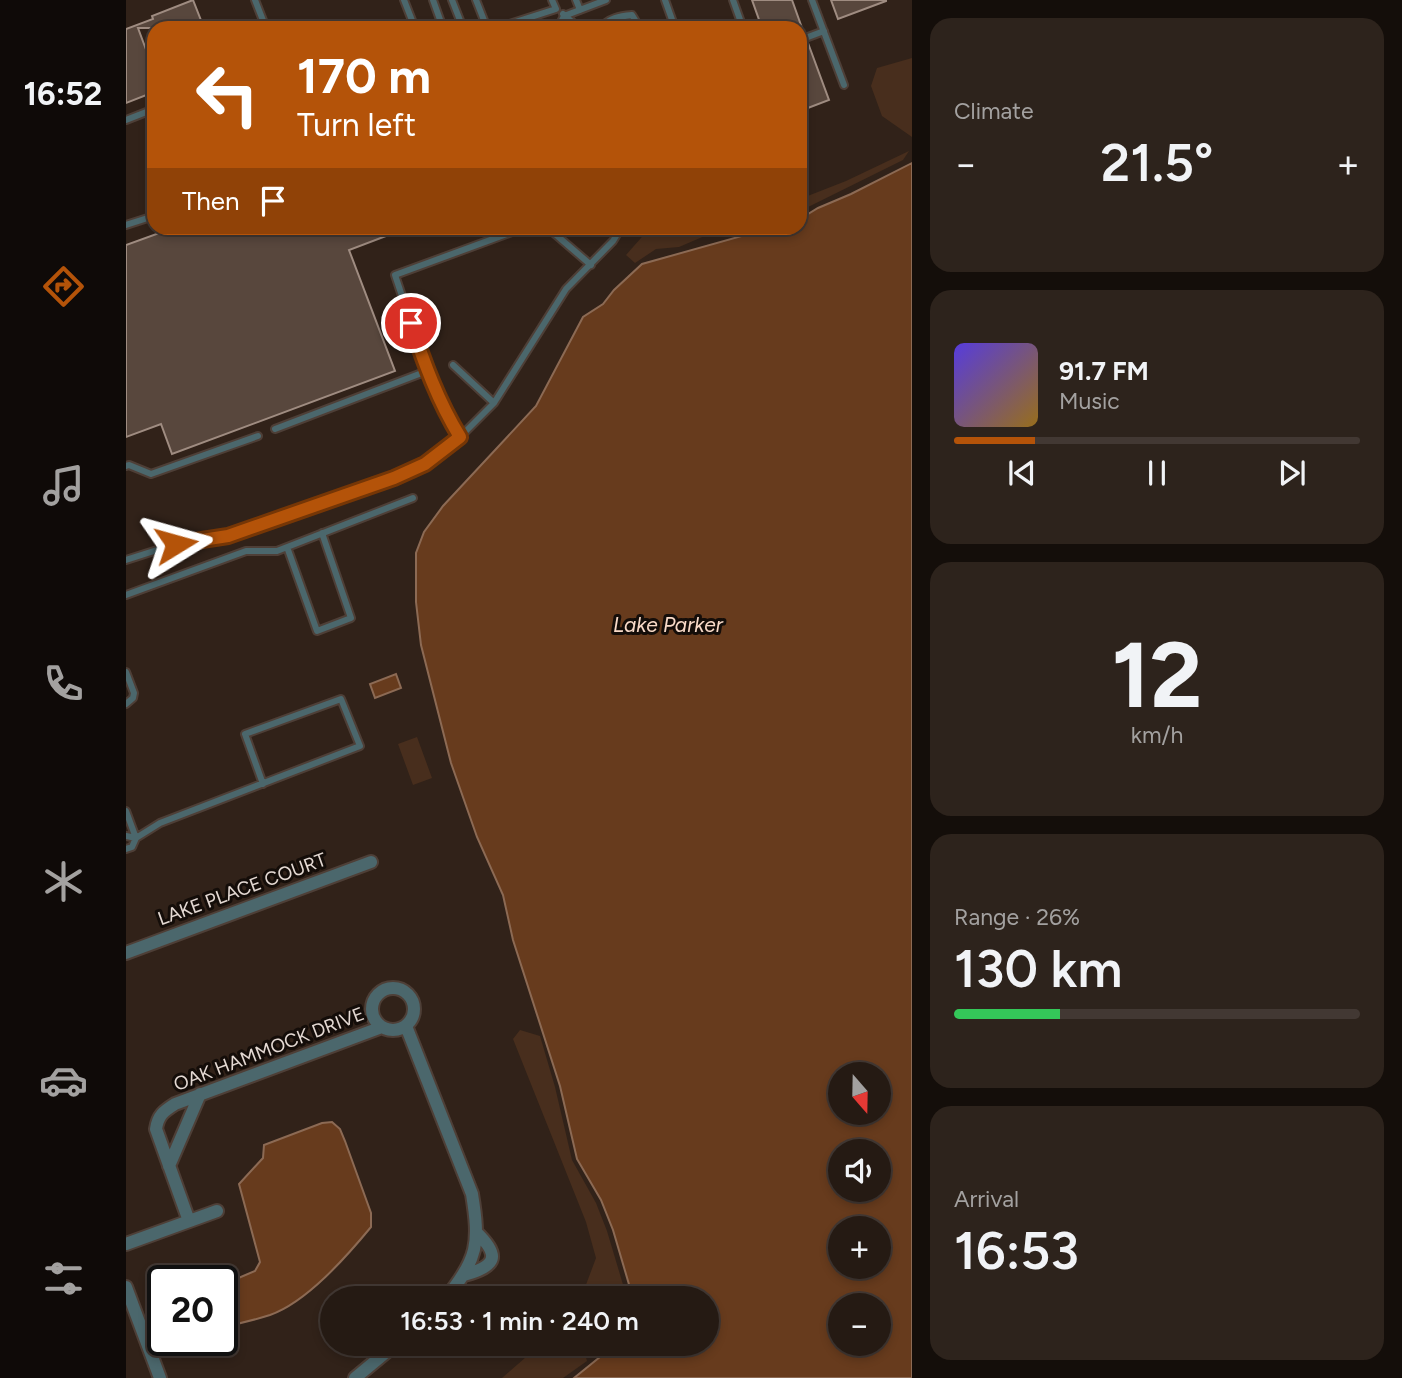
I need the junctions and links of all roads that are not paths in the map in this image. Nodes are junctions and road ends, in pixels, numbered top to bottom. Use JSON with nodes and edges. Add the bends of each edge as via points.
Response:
{"nodes":[{"id":1,"x":255,"y":0,"type":"edge"},
{"id":2,"x":404,"y":0,"type":"edge"},
{"id":3,"x":433,"y":0,"type":"edge"},
{"id":4,"x":452,"y":0,"type":"edge"},
{"id":5,"x":476,"y":0,"type":"edge"},
{"id":6,"x":552,"y":0,"type":"edge"},
{"id":7,"x":576,"y":0,"type":"edge"},
{"id":8,"x":606,"y":0,"type":"edge"},
{"id":9,"x":664,"y":0,"type":"edge"},
{"id":10,"x":733,"y":0,"type":"edge"},
{"id":11,"x":812,"y":0,"type":"edge"},
{"id":12,"x":556,"y":9,"type":"junction"},
{"id":13,"x":580,"y":10,"type":"junction"},
{"id":14,"x":564,"y":16,"type":"junction"},
{"id":15,"x":522,"y":19,"type":"joint"},
{"id":16,"x":263,"y":21,"type":"edge"},
{"id":17,"x":412,"y":21,"type":"edge"},
{"id":18,"x":440,"y":21,"type":"edge"},
{"id":19,"x":460,"y":21,"type":"edge"},
{"id":20,"x":484,"y":21,"type":"edge"},
{"id":21,"x":516,"y":21,"type":"edge"},
{"id":22,"x":562,"y":21,"type":"edge"},
{"id":23,"x":570,"y":21,"type":"edge"},
{"id":24,"x":607,"y":21,"type":"edge"},
{"id":25,"x":636,"y":21,"type":"edge"},
{"id":26,"x":672,"y":21,"type":"edge"},
{"id":27,"x":740,"y":21,"type":"edge"},
{"id":28,"x":824,"y":31,"type":"junction"},
{"id":29,"x":807,"y":37,"type":"edge"},
{"id":30,"x":844,"y":85,"type":"dead end"},
{"id":31,"x":147,"y":112,"type":"edge"},
{"id":32,"x":126,"y":120,"type":"edge"},
{"id":33,"x":147,"y":218,"type":"edge"},
{"id":34,"x":126,"y":225,"type":"edge"},
{"id":35,"x":504,"y":235,"type":"edge"},
{"id":36,"x":556,"y":235,"type":"edge"},
{"id":37,"x":617,"y":235,"type":"edge"},
{"id":38,"x":591,"y":265,"type":"junction"},
{"id":39,"x":453,"y":365,"type":"dead end"},
{"id":40,"x":427,"y":371,"type":"junction"},
{"id":41,"x":494,"y":403,"type":"junction"},
{"id":42,"x":275,"y":429,"type":"dead end"},
{"id":43,"x":258,"y":436,"type":"dead end"},
{"id":44,"x":460,"y":437,"type":"junction"},
{"id":45,"x":126,"y":466,"type":"edge"},
{"id":46,"x":413,"y":498,"type":"dead end"},
{"id":47,"x":322,"y":533,"type":"junction"},
{"id":48,"x":287,"y":547,"type":"junction"},
{"id":49,"x":126,"y":560,"type":"edge"},
{"id":50,"x":126,"y":595,"type":"edge"},
{"id":51,"x":126,"y":672,"type":"edge"},
{"id":52,"x":126,"y":704,"type":"edge"},
{"id":53,"x":263,"y":784,"type":"junction"},
{"id":54,"x":126,"y":811,"type":"edge"},
{"id":55,"x":126,"y":836,"type":"edge"},
{"id":56,"x":136,"y":838,"type":"junction"},
{"id":57,"x":126,"y":849,"type":"edge"},
{"id":58,"x":371,"y":862,"type":"dead end"},
{"id":59,"x":126,"y":953,"type":"edge"},
{"id":60,"x":406,"y":1026,"type":"junction"},
{"id":61,"x":382,"y":1027,"type":"junction"},
{"id":62,"x":200,"y":1094,"type":"junction"},
{"id":63,"x":169,"y":1166,"type":"junction"},
{"id":64,"x":216,"y":1212,"type":"dead end"},
{"id":65,"x":189,"y":1221,"type":"junction"},
{"id":66,"x":475,"y":1232,"type":"junction"},
{"id":67,"x":126,"y":1244,"type":"edge"},
{"id":68,"x":464,"y":1275,"type":"junction"},
{"id":69,"x":455,"y":1286,"type":"edge"},
{"id":70,"x":126,"y":1287,"type":"edge"},
{"id":71,"x":382,"y":1356,"type":"edge"},
{"id":72,"x":160,"y":1378,"type":"edge"},
{"id":73,"x":355,"y":1378,"type":"edge"}],
"edges":[{"from":1,"to":16,"type":"lane"},
{"from":2,"to":17,"type":"lane"},
{"from":3,"to":18,"type":"lane"},
{"from":4,"to":19,"type":"lane"},
{"from":5,"to":20,"type":"lane"},
{"from":6,"to":12,"type":"lane"},
{"from":7,"to":13,"type":"lane"},
{"from":8,"to":13,"type":"lane"},
{"from":9,"to":26,"type":"lane"},
{"from":10,"to":27,"type":"lane"},
{"from":11,"to":28,"type":"lane"},
{"from":12,"to":14,"type":"lane"},
{"from":12,"to":15,"type":"lane"},
{"from":13,"to":14,"type":"lane"},
{"from":14,"to":22,"type":"lane"},
{"from":14,"to":23,"type":"lane"},
{"from":15,"to":21,"type":"lane"},
{"from":24,"to":25,"type":"lane","via":[[632,15]]},
{"from":28,"to":29,"type":"lane"},
{"from":28,"to":30,"type":"lane"},
{"from":31,"to":32,"type":"lane"},
{"from":33,"to":34,"type":"lane"},
{"from":35,"to":40,"type":"lane","via":[[396,275]]},
{"from":36,"to":38,"type":"lane"},
{"from":37,"to":38,"type":"lane"},
{"from":38,"to":41,"type":"lane","via":[[566,289]]},
{"from":39,"to":41,"type":"lane"},
{"from":40,"to":42,"type":"lane"},
{"from":40,"to":44,"type":"lane"},
{"from":41,"to":44,"type":"lane"},
{"from":43,"to":45,"type":"lane","via":[[151,474]]},
{"from":44,"to":49,"type":"lane","via":[[425,464],[394,478],[228,536],[176,544]]},
{"from":46,"to":47,"type":"lane"},
{"from":47,"to":48,"type":"lane"},
{"from":47,"to":48,"type":"lane","via":[[351,618],[317,631]]},
{"from":48,"to":50,"type":"lane","via":[[246,551]]},
{"from":51,"to":52,"type":"lane","via":[[134,694]]},
{"from":53,"to":53,"type":"lane","via":[[360,746],[341,699],[245,734]]},
{"from":53,"to":56,"type":"lane","via":[[160,823]]},
{"from":54,"to":56,"type":"lane"},
{"from":55,"to":56,"type":"lane"},
{"from":56,"to":57,"type":"lane"},
{"from":58,"to":59,"type":"street","name":"LAKE PLACE COURT"},
{"from":60,"to":61,"type":"street"},
{"from":60,"to":61,"type":"street","via":[[413,1015],[413,1002],[405,992],[393,988],[380,993],[373,1004],[374,1017]]},
{"from":60,"to":66,"type":"street","via":[[472,1194]]},
{"from":61,"to":62,"type":"street","name":"OAK HAMMOCK DRIVE"},
{"from":62,"to":63,"type":"street"},
{"from":62,"to":63,"type":"street","name":"OAK HAMMOCK DRIVE","via":[[175,1104],[157,1119]]},
{"from":63,"to":65,"type":"street","name":"OAK HAMMOCK DRIVE"},
{"from":64,"to":65,"type":"street"},
{"from":65,"to":67,"type":"street"},
{"from":66,"to":68,"type":"street","via":[[472,1262]]},
{"from":66,"to":68,"type":"street","via":[[491,1247],[492,1258],[481,1270]]},
{"from":68,"to":69,"type":"street"},
{"from":70,"to":72,"type":"street"},
{"from":71,"to":73,"type":"street"}]}
